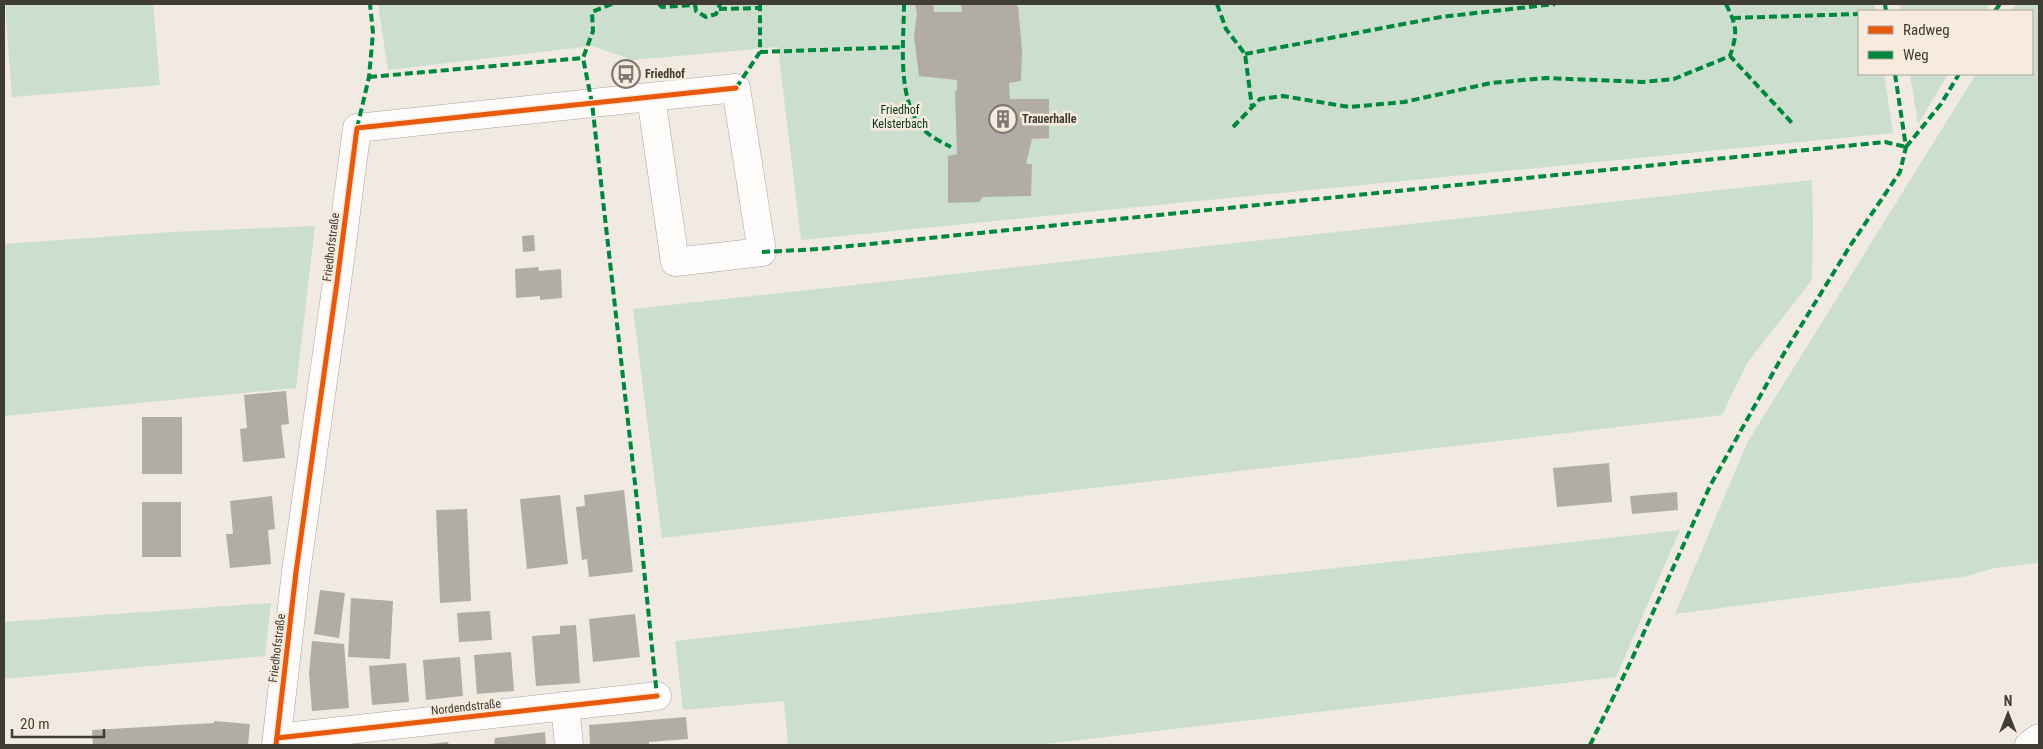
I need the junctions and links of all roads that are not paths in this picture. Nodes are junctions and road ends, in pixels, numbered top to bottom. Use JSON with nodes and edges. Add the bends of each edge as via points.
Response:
{"nodes":[{"id":1,"x":651,"y":97,"type":"junction"},
{"id":2,"x":657,"y":696,"type":"dead end"},
{"id":3,"x":565,"y":706,"type":"junction"},
{"id":4,"x":2039,"y":738,"type":"edge"},
{"id":5,"x":276,"y":742,"type":"edge"},
{"id":6,"x":569,"y":745,"type":"edge"},
{"id":7,"x":2029,"y":745,"type":"edge"}],
"edges":[{"from":1,"to":1,"type":"street","name":"Friedhofstraße","via":[[736,88],[762,252],[675,262]]},
{"from":1,"to":5,"type":"street","name":"Friedhofstraße","via":[[357,128]]},
{"from":2,"to":3,"type":"street","name":"Nordendstraße"},
{"from":3,"to":5,"type":"street","name":"Nordendstraße"},
{"from":3,"to":6,"type":"street"},
{"from":4,"to":7,"type":"street"}]}
